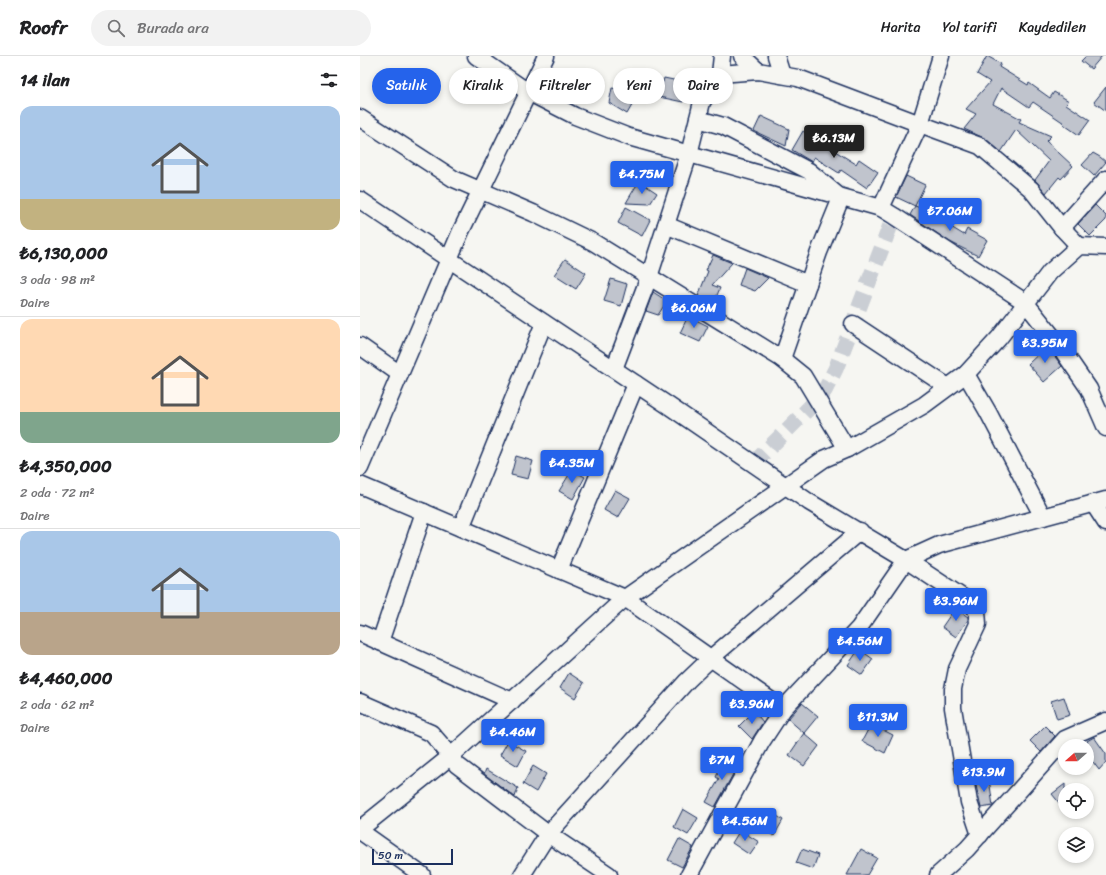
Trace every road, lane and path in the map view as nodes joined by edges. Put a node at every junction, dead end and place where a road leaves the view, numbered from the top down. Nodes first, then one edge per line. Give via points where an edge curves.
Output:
1 (476, 56) edge
2 (546, 56) edge
3 (722, 56) edge
4 (742, 56) edge
5 (776, 56) edge
6 (941, 56) edge
7 (540, 68) edge
8 (721, 68) edge
9 (758, 71) junction
10 (733, 73) edge
11 (782, 75) junction
12 (526, 91) edge
13 (526, 96) edge
14 (552, 104) edge
15 (702, 104) edge
16 (360, 118) edge
17 (698, 119) junction
18 (920, 124) junction
19 (689, 154) junction
20 (1106, 179) edge
21 (480, 190) junction
22 (841, 198) junction
23 (360, 200) edge
24 (881, 208) junction
25 (666, 225) junction
26 (1062, 228) junction
27 (1079, 246) junction
28 (1106, 246) edge
29 (449, 259) junction
30 (649, 277) junction
31 (808, 284) junction
32 (1025, 302) junction
33 (544, 323) junction
34 (853, 324) dead end
35 (360, 346) edge
36 (782, 359) junction
37 (614, 369) junction
38 (400, 374) junction
39 (966, 374) junction
40 (636, 384) junction
41 (948, 387) junction
42 (1106, 428) edge
43 (847, 449) junction
44 (360, 468) edge
45 (360, 485) edge
46 (786, 486) junction
47 (1100, 502) edge
48 (424, 512) junction
49 (1042, 517) junction
50 (1106, 523) edge
51 (461, 528) junction
52 (860, 531) junction
53 (906, 560) junction
54 (559, 570) junction
55 (625, 598) junction
56 (360, 633) edge
57 (380, 642) junction
58 (711, 658) junction
59 (512, 700) junction
60 (360, 702) edge
61 (783, 709) junction
62 (1106, 721) edge
63 (451, 756) junction
64 (360, 830) edge
65 (548, 834) junction
66 (980, 835) junction
67 (422, 875) edge
68 (522, 875) edge
69 (609, 875) edge
70 (689, 875) edge
71 (938, 875) edge

1 - 12 street
2 - 7 street
3 - 8 street
4 - 9 street
5 - 11 street
6 - 18 street
9 - 10 street
9 - 11 street
11 - 18 street via 798,78
13 - 21 street
14 - 19 street via 629,137
15 - 17 street
16 - 21 street via 454,179
17 - 19 street
17 - 22 street via 723,126 809,171
18 - 24 street
18 - 26 street via 980,146 1031,189
19 - 22 street
19 - 25 street
20 - 26 street
21 - 29 street
21 - 30 street via 593,242
22 - 24 street
22 - 31 street
23 - 29 street
24 - 32 street
25 - 30 street
25 - 31 street
26 - 27 street
27 - 28 street
27 - 32 street via 1050,272
29 - 33 street
29 - 38 street
30 - 36 street
30 - 37 street
31 - 36 street
32 - 39 street via 999,338
32 - 42 street via 1089,389
33 - 37 street
33 - 51 street
34 - 41 street
35 - 38 street
36 - 43 street via 803,376
37 - 40 street
38 - 44 street
39 - 41 street
39 - 49 street
40 - 46 street
40 - 54 street
41 - 43 street via 924,405
43 - 46 street via 824,459
45 - 48 street
46 - 52 street
46 - 55 street
47 - 49 street
47 - 50 street
48 - 51 street
48 - 57 street
49 - 53 street via 939,545
51 - 54 street
52 - 53 street
52 - 58 street
53 - 61 street via 859,628
53 - 66 street via 971,603 978,615 976,628 957,669 952,698 966,788
54 - 55 street
55 - 58 street
55 - 59 street
56 - 57 street
57 - 59 street
58 - 61 street
58 - 65 street
59 - 63 street
60 - 63 street via 431,733
61 - 70 street via 762,741
62 - 66 street via 1065,739
63 - 64 street
63 - 65 street via 457,765
64 - 67 street
65 - 68 street
65 - 69 street
66 - 71 street

